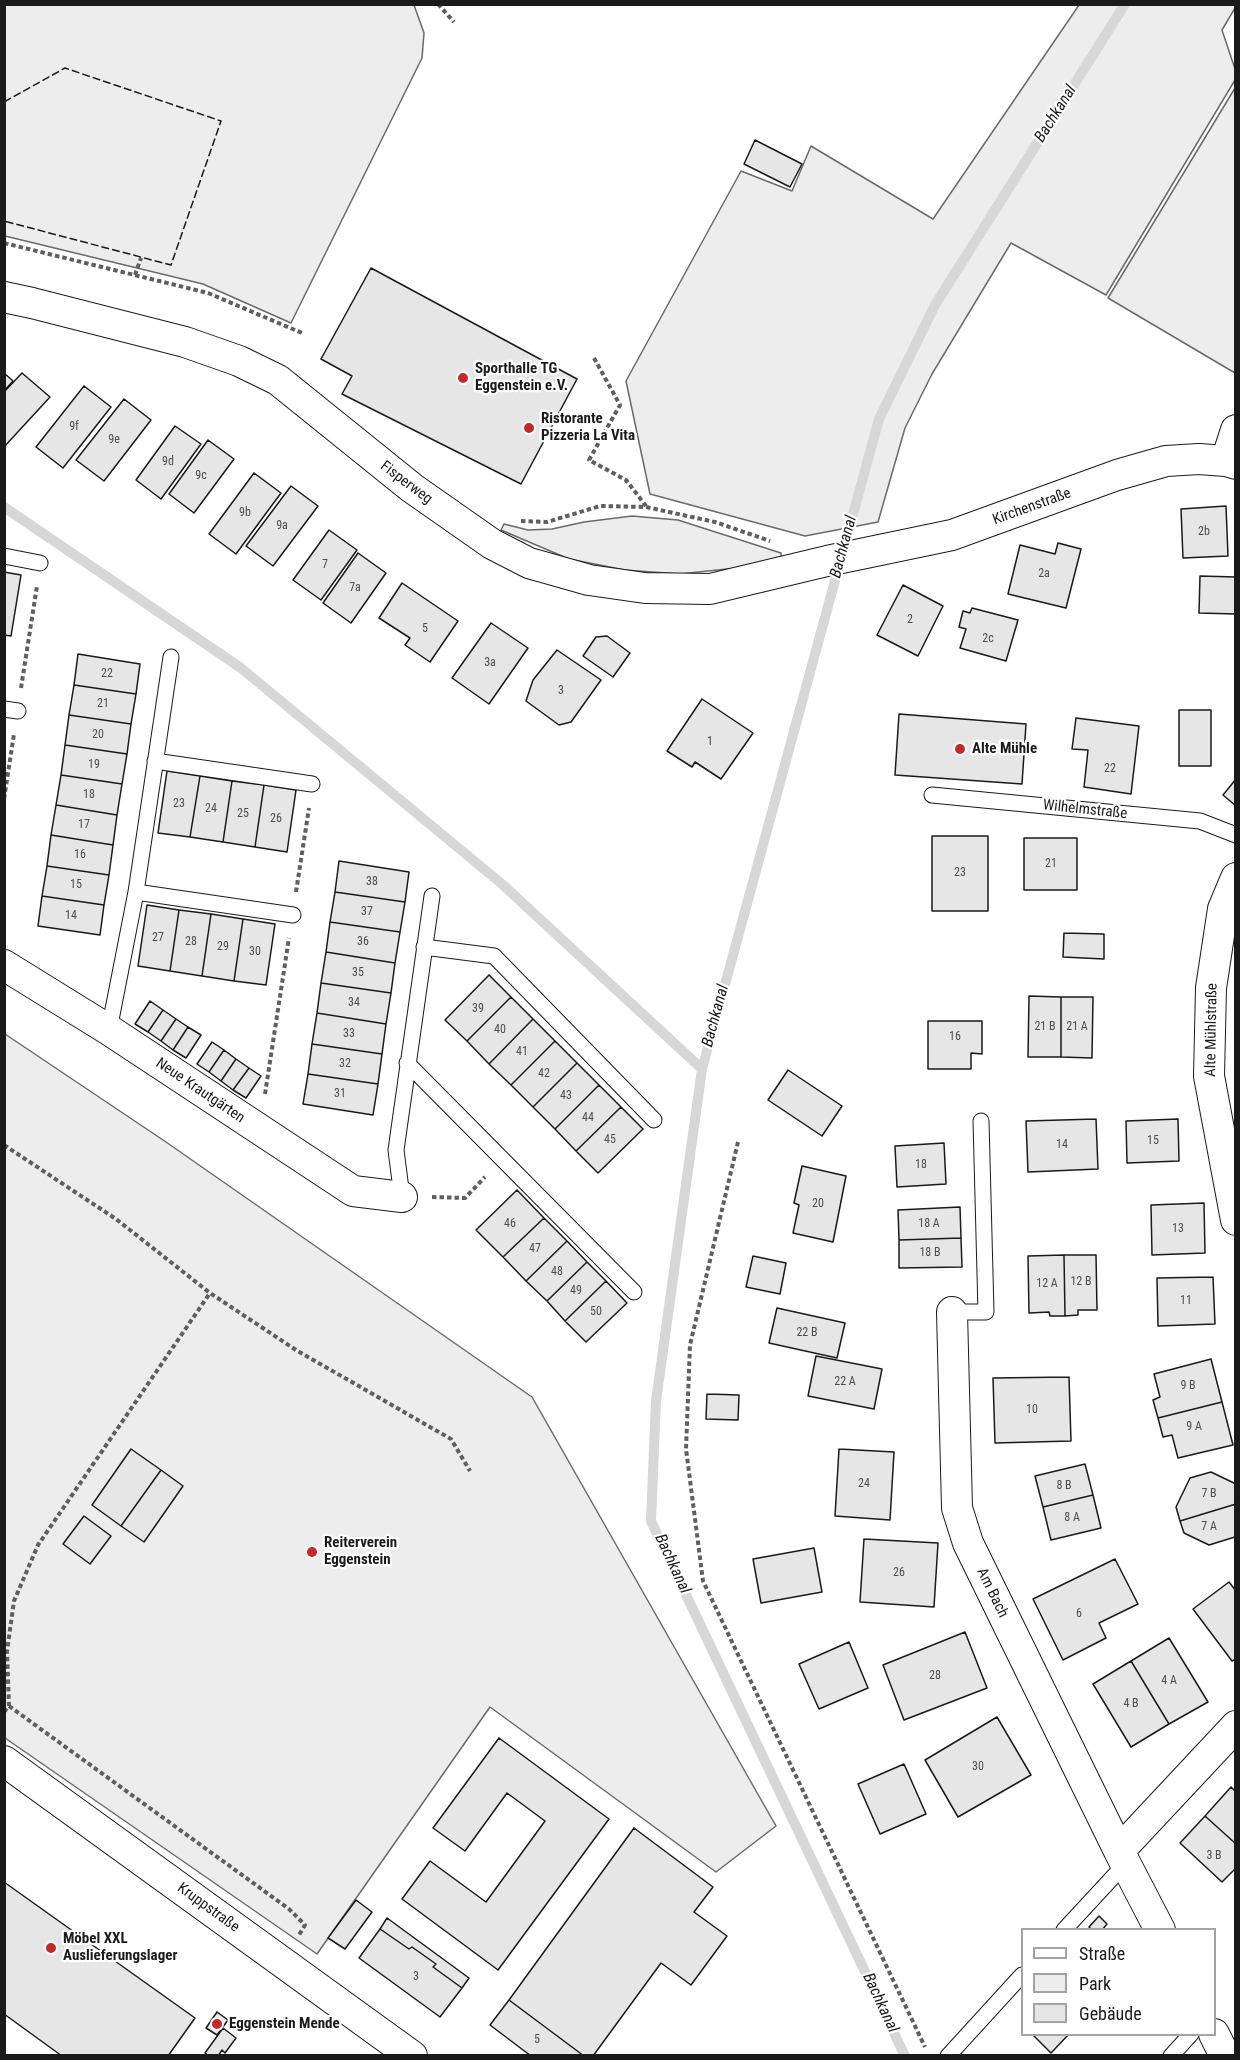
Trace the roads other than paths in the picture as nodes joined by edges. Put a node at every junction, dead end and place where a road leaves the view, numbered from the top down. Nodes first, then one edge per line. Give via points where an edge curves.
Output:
1 (4, 297) edge
2 (1236, 430) edge
3 (1231, 463) edge
4 (4, 556) edge
5 (40, 562) road end
6 (819, 563) joint
7 (171, 657) dead end
8 (155, 761) junction
9 (312, 784) road end
10 (932, 795) dead end
11 (1236, 835) edge
12 (1236, 878) edge
13 (136, 892) junction
14 (432, 896) dead end
15 (293, 915) road end
16 (424, 947) junction
17 (4, 965) edge
18 (109, 1030) junction
19 (407, 1063) junction
20 (654, 1120) dead end
21 (981, 1121) dead end
22 (402, 1197) joint
23 (1236, 1220) edge
24 (634, 1292) dead end
25 (951, 1312) joint
26 (1236, 1726) edge
27 (4, 1761) edge
28 (1122, 1857) junction
29 (1065, 1928) edge
30 (1159, 1928) edge
31 (1021, 1977) edge
32 (1189, 2036) edge
33 (1215, 2036) edge
34 (412, 2055) edge
35 (948, 2055) edge
36 (1171, 2055) edge
37 (1225, 2055) edge

1 - 6 street, Fisperweg via 185,342 278,380 412,488 492,544 529,562 589,580 645,588 710,589
2 - 3 street
3 - 6 street, Kirchenstraße via 1166,461 952,535
4 - 5 lane
7 - 8 lane
8 - 9 lane
8 - 13 lane
10 - 11 lane, Wilhelmstraße via 1200,821
12 - 23 street, Alte Mühlstraße via 1223,909 1211,988 1209,1076
13 - 15 lane
13 - 18 lane
14 - 16 lane
16 - 19 lane
16 - 20 lane via 494,956
17 - 18 street, Neue Krautgärten
18 - 22 street, Neue Krautgärten via 353,1191
19 - 22 lane via 396,1150
19 - 24 lane
21 - 25 lane via 986,1312
25 - 28 street, Am Bach via 957,1508 968,1543
26 - 28 street
27 - 34 street, Kruppstraße
28 - 29 lane
28 - 30 street, Am Bach
31 - 35 lane
32 - 36 lane
33 - 37 street

